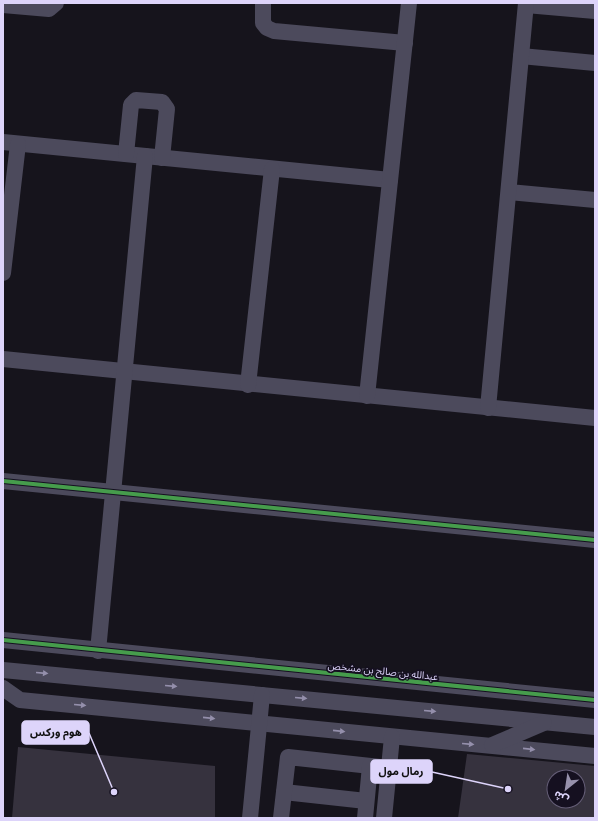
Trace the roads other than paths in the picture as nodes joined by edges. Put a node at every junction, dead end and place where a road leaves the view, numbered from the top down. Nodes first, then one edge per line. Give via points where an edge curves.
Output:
1 (56, 3) edge
2 (263, 3) edge
3 (409, 3) edge
4 (526, 4) edge
5 (3, 5) edge
6 (595, 11) edge
7 (405, 43) junction
8 (521, 56) junction
9 (595, 63) edge
10 (11, 143) edge
11 (126, 154) junction
12 (145, 156) junction
13 (162, 158) junction
14 (272, 169) junction
15 (390, 180) junction
16 (509, 192) junction
17 (595, 200) edge
18 (3, 273) edge
19 (3, 359) edge
20 (124, 373) junction
21 (248, 384) junction
22 (368, 396) junction
23 (488, 408) junction
24 (595, 418) edge
25 (3, 481) edge
26 (113, 492) junction
27 (595, 540) edge
28 (3, 640) edge
29 (98, 651) junction
30 (3, 670) edge
31 (3, 688) edge
32 (262, 694) junction
33 (595, 700) edge
34 (546, 722) junction
35 (259, 723) junction
36 (595, 727) edge
37 (392, 737) junction
38 (490, 746) junction
39 (595, 756) edge
40 (370, 766) junction
41 (389, 768) junction
42 (284, 792) junction
43 (366, 801) junction
44 (250, 818) edge
45 (282, 818) edge
46 (365, 818) edge
47 (384, 818) edge

1 - 5 street via 49,9
2 - 7 street via 262,23 274,31
3 - 7 street
4 - 6 street
4 - 8 street
7 - 15 street
8 - 9 street
8 - 16 street
10 - 11 street
10 - 18 street
11 - 12 street
11 - 13 street via 133,101 162,102 167,109
12 - 13 street
12 - 20 street
13 - 14 street
14 - 15 street
14 - 21 street
15 - 22 street
16 - 17 street
16 - 23 street
19 - 20 street
20 - 21 street
20 - 26 street
21 - 22 street
22 - 23 street
23 - 24 street
25 - 26 street
26 - 27 street
26 - 29 street
28 - 29 street, عبدالله بن صالح بن مشخص
29 - 33 street, عبدالله بن صالح بن مشخص
30 -> 32 street
31 -> 35 street via 20,700
32 -> 34 street
32 - 35 street
34 - 36 street
34 - 38 street
35 -> 37 street
35 - 44 street
37 -> 38 street
37 - 41 street
38 -> 39 street
40 - 41 street
40 - 42 street via 288,757
40 - 43 street
41 - 47 street
42 - 43 street
42 - 45 street
43 - 46 street

